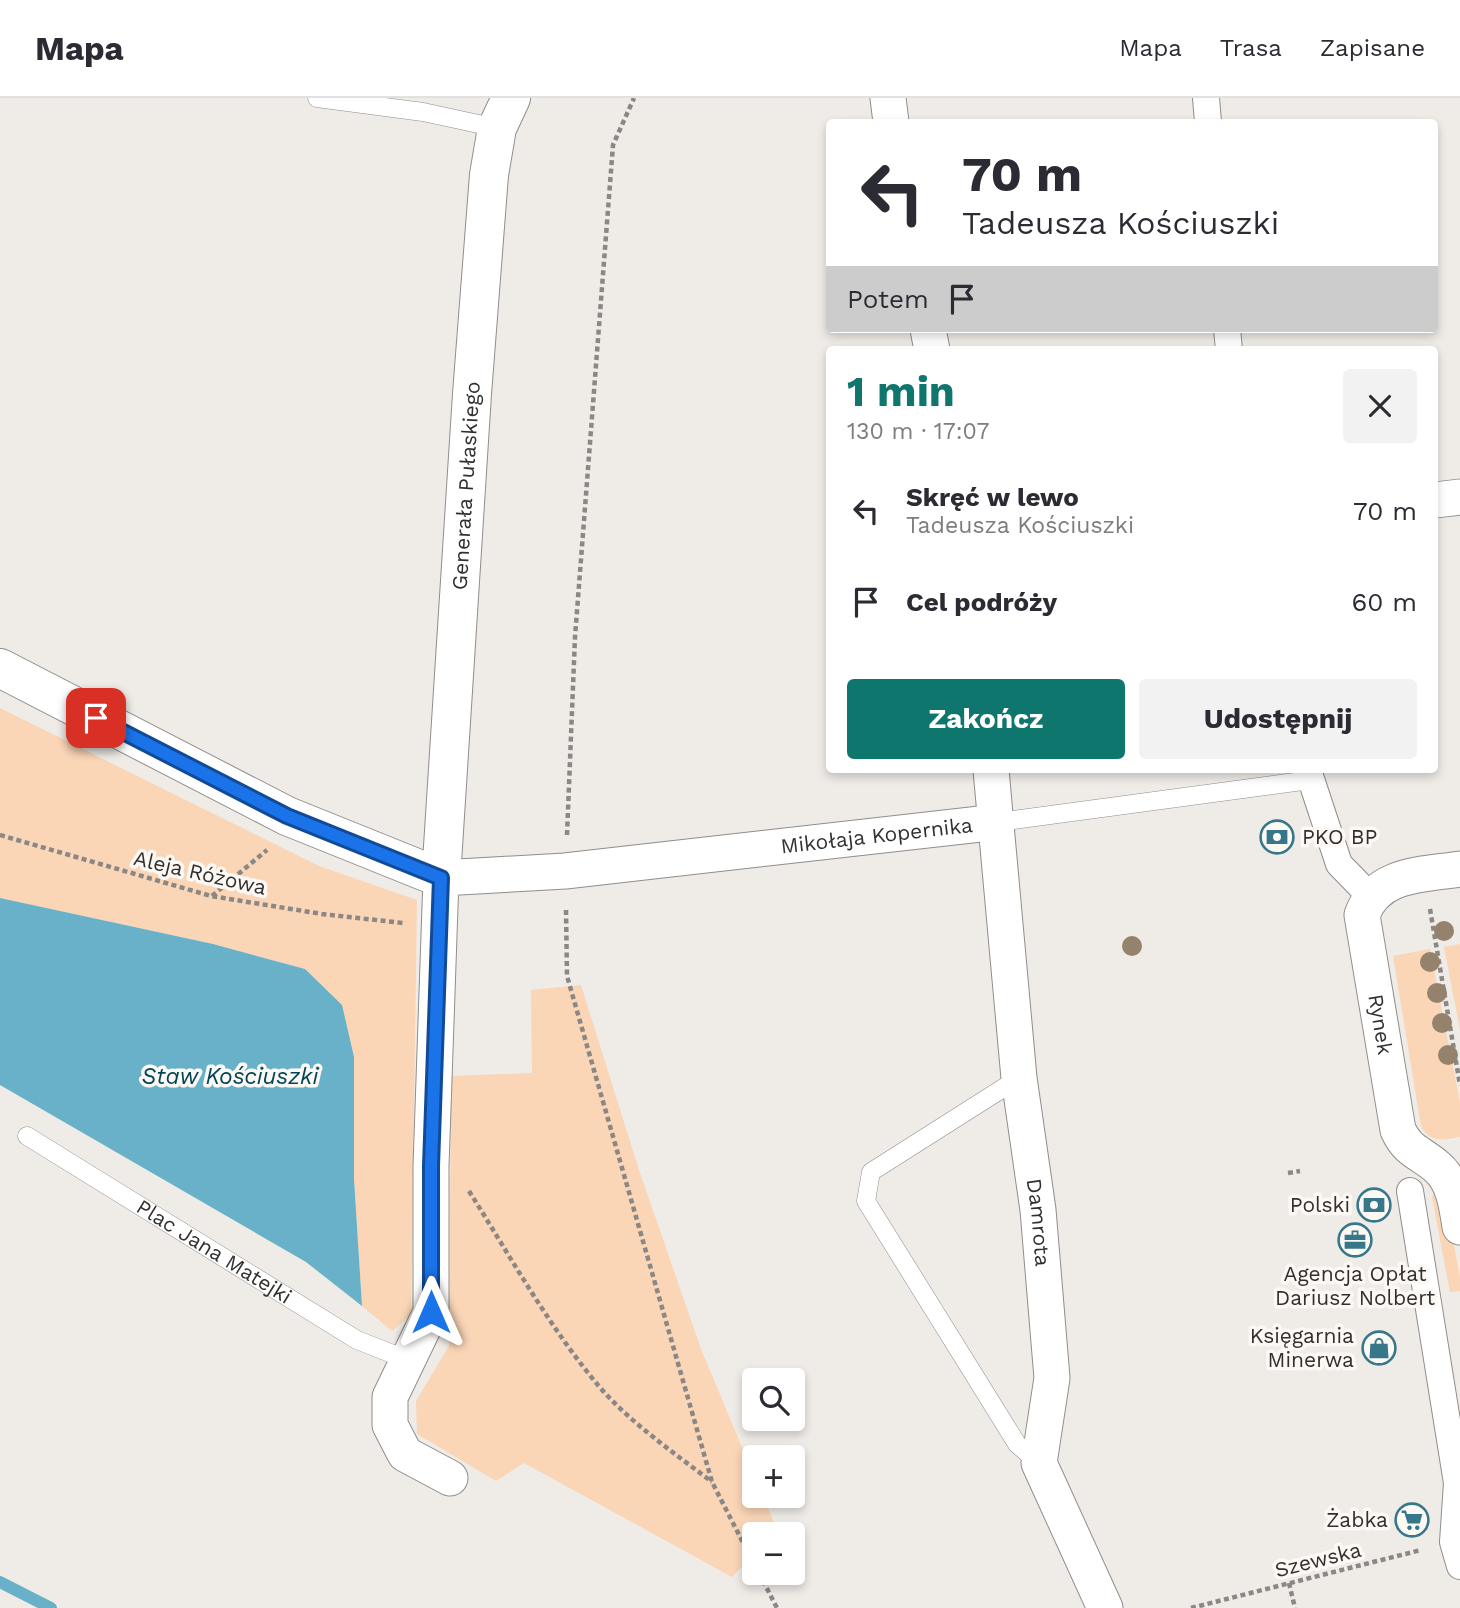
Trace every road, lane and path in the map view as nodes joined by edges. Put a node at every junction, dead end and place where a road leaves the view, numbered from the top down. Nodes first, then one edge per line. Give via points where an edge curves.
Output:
1 (317, 98) edge
2 (634, 98) edge
3 (888, 98) edge
4 (1206, 98) edge
5 (504, 113) edge
6 (891, 119) edge
7 (1208, 119) edge
8 (1460, 497) edge
9 (1438, 500) edge
10 (0, 668) edge
11 (991, 773) edge
12 (1306, 780) edge
13 (998, 822) junction
14 (0, 835) edge
15 (270, 847) dead end
16 (1460, 869) edge
17 (565, 871) junction
18 (441, 878) junction
19 (211, 896) junction
20 (1371, 897) junction
21 (1440, 906) dead end
22 (439, 928) junction
23 (1019, 1077) junction
24 (1460, 1079) edge
25 (1460, 1084) edge
26 (27, 1136) dead end
27 (431, 1166) junction
28 (1300, 1171) dead end
29 (1288, 1173) dead end
30 (1410, 1191) dead end
31 (1460, 1227) edge
32 (408, 1360) junction
33 (1040, 1463) junction
34 (450, 1478) dead end
35 (712, 1482) junction
36 (742, 1541) edge
37 (1456, 1554) edge
38 (1289, 1583) junction
39 (765, 1585) edge
40 (777, 1608) edge
41 (1105, 1608) edge
42 (1191, 1608) edge
43 (1295, 1608) edge

1 - 5 lane via 423,112
2 - 17 path via 613,145 575,637
3 - 6 street
4 - 7 street
5 - 18 street, Generała Pułaskiego via 489,175
8 - 9 street
10 - 18 street via 287,816
11 - 13 street, Damrota
12 - 13 lane, Mikołaja Kopernika
12 - 20 street via 1339,864
13 - 17 street, Mikołaja Kopernika
13 - 23 street, Damrota
14 - 19 path, Aleja Różowa
15 - 19 path
16 - 20 street via 1388,882
17 - 18 street, Mikołaja Kopernika
17 - 35 path via 567,976
18 - 22 street
19 - 22 path, Aleja Różowa
20 - 31 street, Rynek via 1362,915 1398,1130 1404,1144 1440,1169 1455,1197
21 - 24 path via 1430,908
22 - 27 street
23 - 33 street, Damrota via 1038,1210 1052,1378
23 - 33 lane via 871,1172 866,1201 1017,1444
24 - 25 path
26 - 32 lane, Plac Jana Matejki via 357,1340
27 - 32 street via 431,1312
27 - 35 path via 457,1170 545,1311 599,1386
28 - 29 path
30 - 37 street via 1457,1483
32 - 34 street via 390,1397 390,1425 405,1454
33 - 41 street
35 - 36 path
37 - 38 path, Szewska
38 - 42 path, Szewska
38 - 43 path
39 - 40 path

